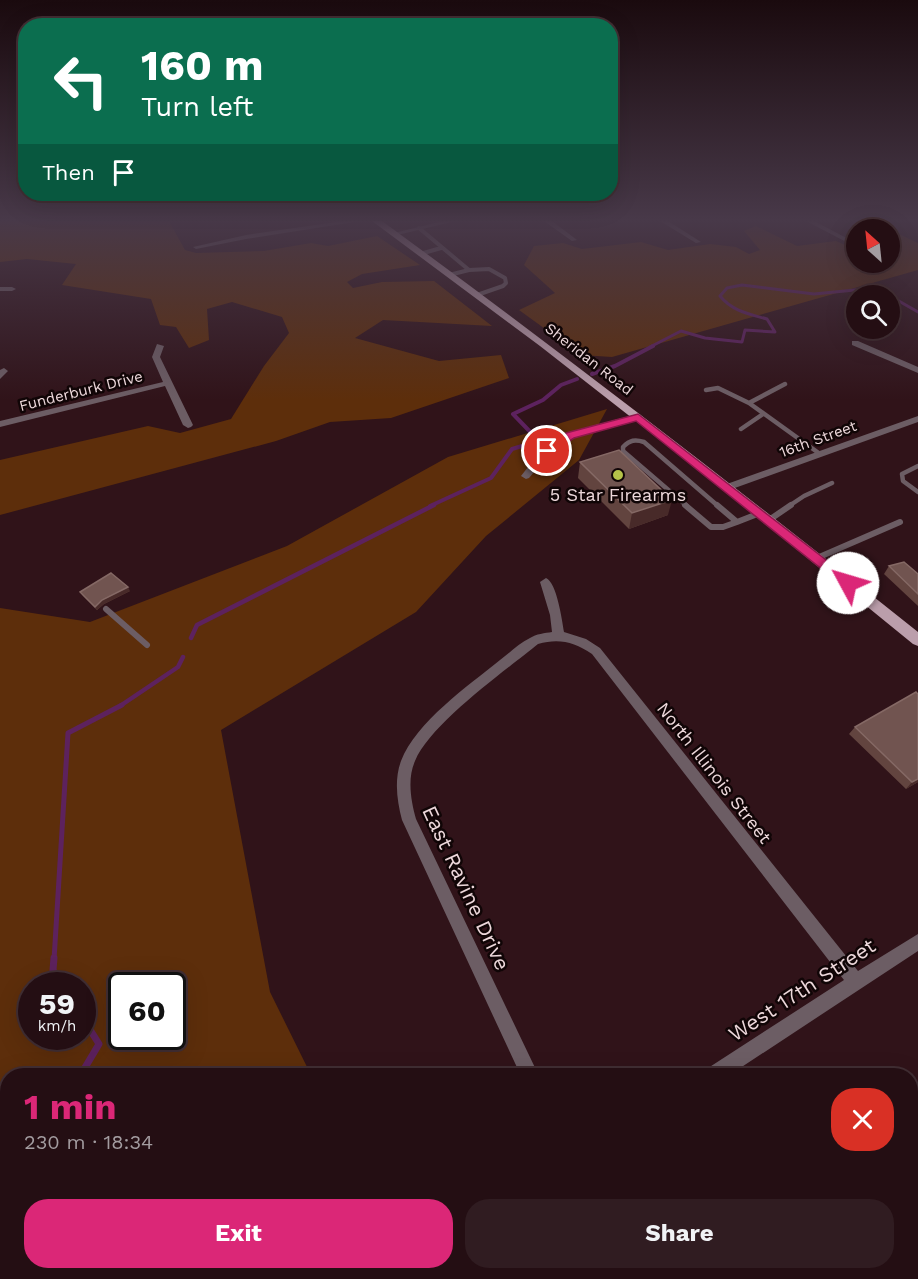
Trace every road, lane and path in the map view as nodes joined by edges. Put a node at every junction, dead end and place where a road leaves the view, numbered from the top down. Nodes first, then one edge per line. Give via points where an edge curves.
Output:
1 (457, 281) edge
2 (506, 281) edge
3 (0, 289) edge
4 (12, 289) dead end
5 (477, 295) junction
6 (855, 344) dead end
7 (160, 346) dead end
8 (918, 370) edge
9 (168, 383) junction
10 (785, 384) dead end
11 (706, 390) dead end
12 (749, 403) junction
13 (763, 414) junction
14 (638, 417) junction
15 (918, 419) edge
16 (0, 424) edge
17 (188, 425) dead end
18 (741, 429) dead end
19 (820, 454) junction
20 (918, 466) edge
21 (526, 476) dead end
22 (832, 483) dead end
23 (728, 487) junction
24 (918, 492) edge
25 (764, 516) junction
26 (737, 522) junction
27 (900, 522) dead end
28 (817, 558) junction
29 (546, 582) dead end
30 (106, 609) dead end
31 (915, 634) edge
32 (558, 635) junction
33 (147, 645) dead end
34 (918, 942) edge
35 (856, 982) junction
36 (526, 1068) edge
37 (723, 1068) edge

1 - 5 main road, Sheridan Road
2 - 5 lane via 503,286
3 - 4 street
5 - 14 main road, Sheridan Road
6 - 8 street
7 - 9 street via 156,357
9 - 16 street, Funderburk Drive
9 - 17 street
10 - 12 lane
11 - 12 lane via 718,388
12 - 13 lane
13 - 18 lane
13 - 19 lane
14 - 21 street via 570,436 547,451
14 - 23 main road, Sheridan Road
15 - 19 street, 16th Street
19 - 23 street, 16th Street
20 - 24 lane via 902,474 903,481
22 - 25 lane
23 - 25 main road, Sheridan Road
25 - 26 lane
25 - 28 main road, Sheridan Road
26 - 26 lane via 711,527 622,447 628,442 644,442
27 - 28 lane
28 - 31 main road, Sheridan Road
29 - 32 street
30 - 33 lane
32 - 35 street, North Illinois Street via 583,641 596,651
32 - 36 street, East Ravine Drive via 534,640 428,729 408,759 404,778 409,820
34 - 35 street, West 17th Street
35 - 37 street, West 17th Street

